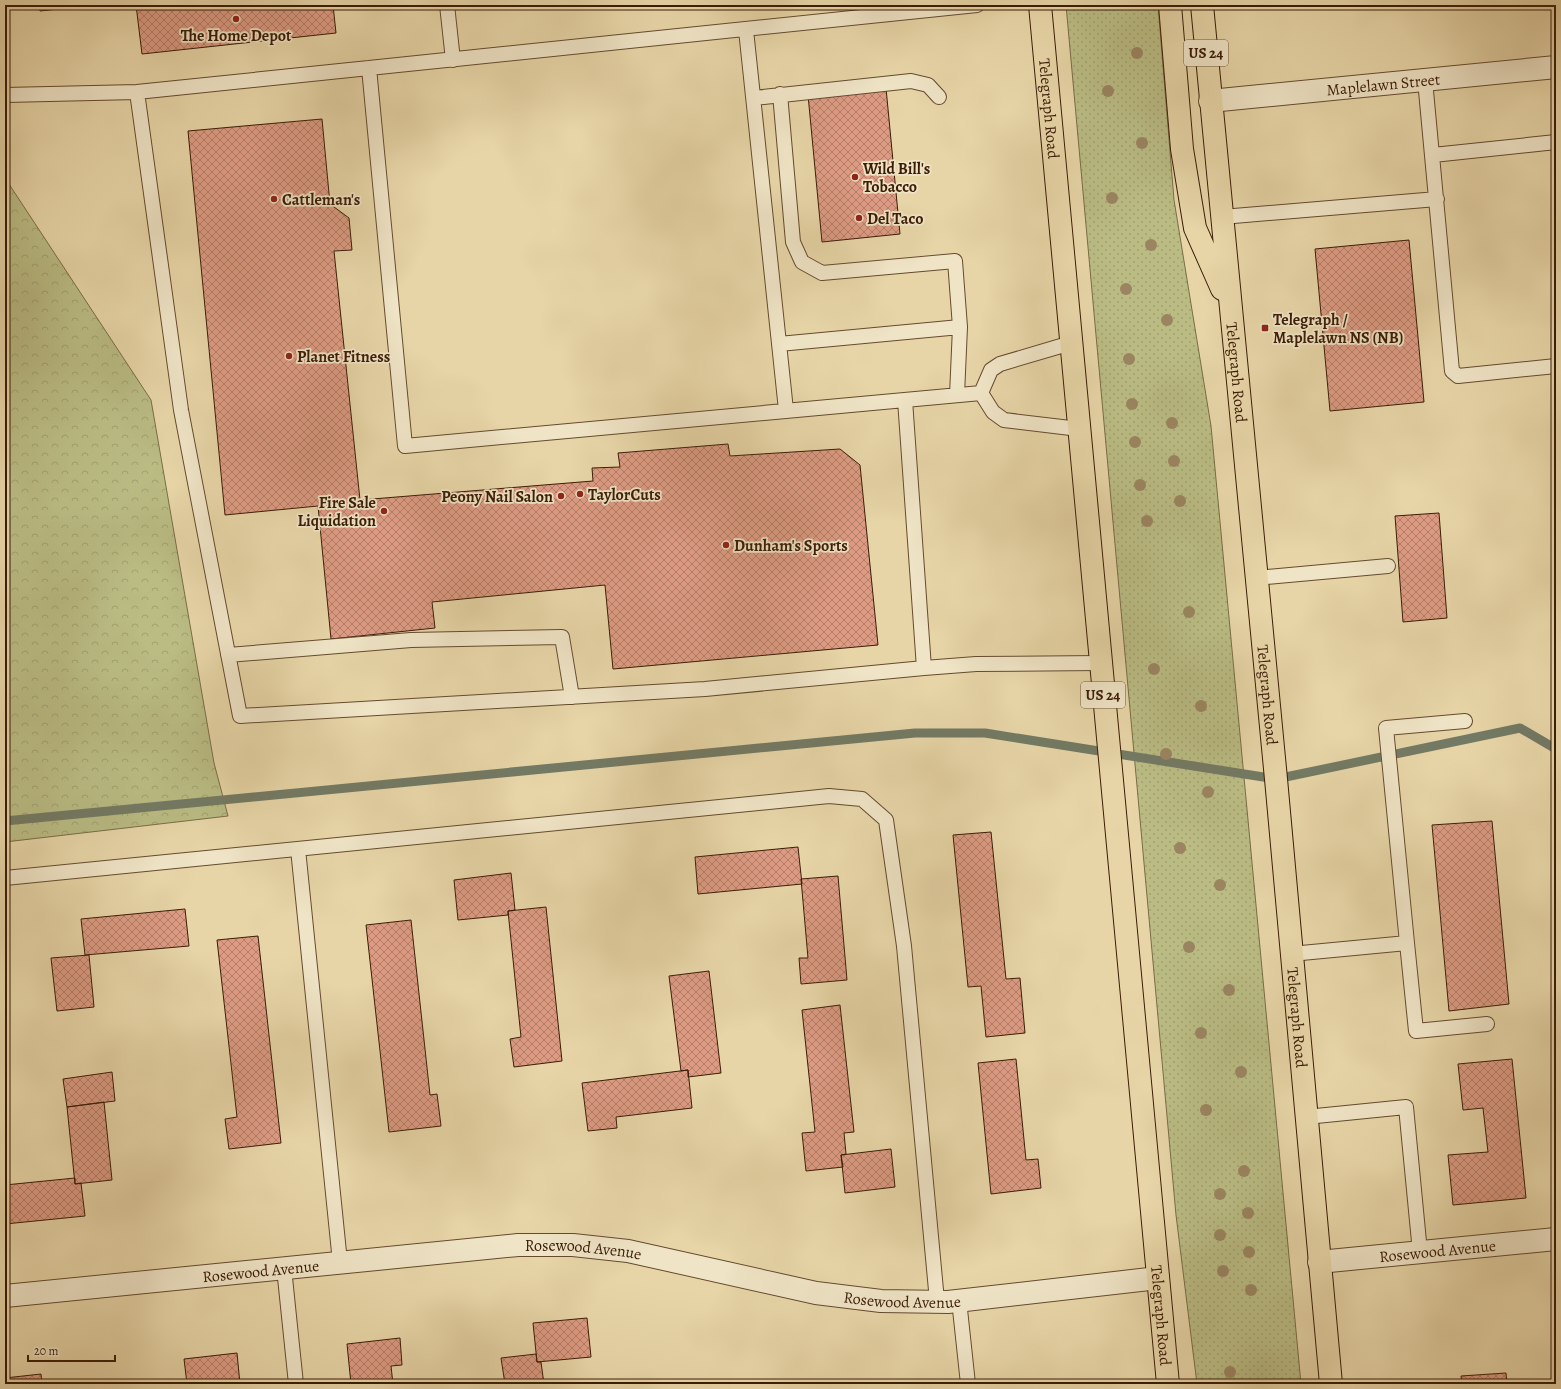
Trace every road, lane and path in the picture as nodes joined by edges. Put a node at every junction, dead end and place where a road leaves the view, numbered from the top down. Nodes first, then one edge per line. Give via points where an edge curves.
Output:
1 (447, 5) edge
2 (977, 5) edge
3 (1040, 5) edge
4 (1170, 5) edge
5 (1202, 5) edge
6 (918, 8) edge
7 (746, 30) junction
8 (452, 60) junction
9 (1556, 67) edge
10 (369, 68) junction
11 (1425, 80) junction
12 (137, 92) junction
13 (780, 94) junction
14 (5, 95) edge
15 (939, 97) dead end
16 (754, 98) junction
17 (1210, 101) junction
18 (1556, 142) edge
19 (1433, 155) junction
20 (1437, 199) junction
21 (1222, 216) junction
22 (1230, 306) junction
23 (960, 327) junction
24 (1071, 343) junction
25 (779, 344) junction
26 (1556, 366) edge
27 (981, 393) junction
28 (958, 395) junction
29 (905, 400) junction
30 (786, 410) junction
31 (1079, 429) junction
32 (1388, 566) dead end
33 (1256, 578) junction
34 (228, 655) junction
35 (1100, 663) junction
36 (924, 668) junction
37 (572, 697) junction
38 (1465, 721) dead end
39 (298, 849) junction
40 (5, 878) edge
41 (1407, 942) junction
42 (1292, 954) junction
43 (1487, 1024) dead end
44 (1306, 1117) junction
45 (1556, 1239) edge
46 (1420, 1252) junction
47 (340, 1262) junction
48 (1319, 1262) junction
49 (284, 1268) junction
50 (1158, 1278) junction
51 (5, 1296) edge
52 (959, 1300) junction
53 (937, 1302) junction
54 (296, 1384) edge
55 (968, 1384) edge
56 (1168, 1384) edge
57 (1331, 1384) edge

1 - 8 lane
2 - 6 lane
3 - 24 main road, Telegraph Road / US 24
4 - 22 main road via 1182,149 1195,228
5 - 17 main road, Telegraph Road / US 24
6 - 7 lane
7 - 8 lane
7 - 16 lane
8 - 10 lane
9 - 11 street, Maplelawn Street
10 - 12 lane
10 - 30 lane via 405,446
11 - 17 street, Maplelawn Street
11 - 19 lane
12 - 14 lane
12 - 34 lane via 181,410
13 - 15 lane via 911,81 928,85
13 - 16 lane
13 - 23 lane via 793,242 802,262 822,273 955,261
16 - 25 lane
17 - 21 main road, Telegraph Road / US 24
18 - 19 lane
19 - 20 lane
20 - 21 lane
20 - 26 lane via 1452,371 1458,376
21 - 22 main road, Telegraph Road / US 24
22 - 33 main road, Telegraph Road / US 24
23 - 25 lane
23 - 28 lane
24 - 27 lane via 1000,364 991,370
24 - 31 main road, Telegraph Road / US 24
25 - 30 lane
27 - 28 lane
27 - 31 lane via 993,412 1004,420
28 - 29 lane
29 - 30 lane
29 - 36 lane
31 - 35 main road, Telegraph Road / US 24
32 - 33 lane
33 - 42 main road, Telegraph Road / US 24
34 - 37 lane via 240,716
34 - 37 lane via 411,640 562,637
35 - 36 lane via 976,664
35 - 50 main road, Telegraph Road / US 24
36 - 37 lane via 705,689
38 - 41 lane via 1386,728
39 - 40 lane
39 - 47 lane
39 - 53 lane via 829,796 862,799 886,820 904,946
41 - 42 lane
41 - 43 lane via 1416,1031
42 - 44 main road, Telegraph Road / US 24
44 - 46 lane via 1406,1107
44 - 48 main road, Telegraph Road / US 24
45 - 46 street, Rosewood Avenue
46 - 48 street, Rosewood Avenue
47 - 49 street, Rosewood Avenue
47 - 53 street, Rosewood Avenue via 518,1244 573,1245 628,1251 816,1292 881,1301
48 - 57 main road, Telegraph Road / US 24
49 - 51 street, Rosewood Avenue
49 - 54 lane
50 - 52 street, Rosewood Avenue
50 - 56 main road, Telegraph Road / US 24
52 - 53 street, Rosewood Avenue
52 - 55 lane

